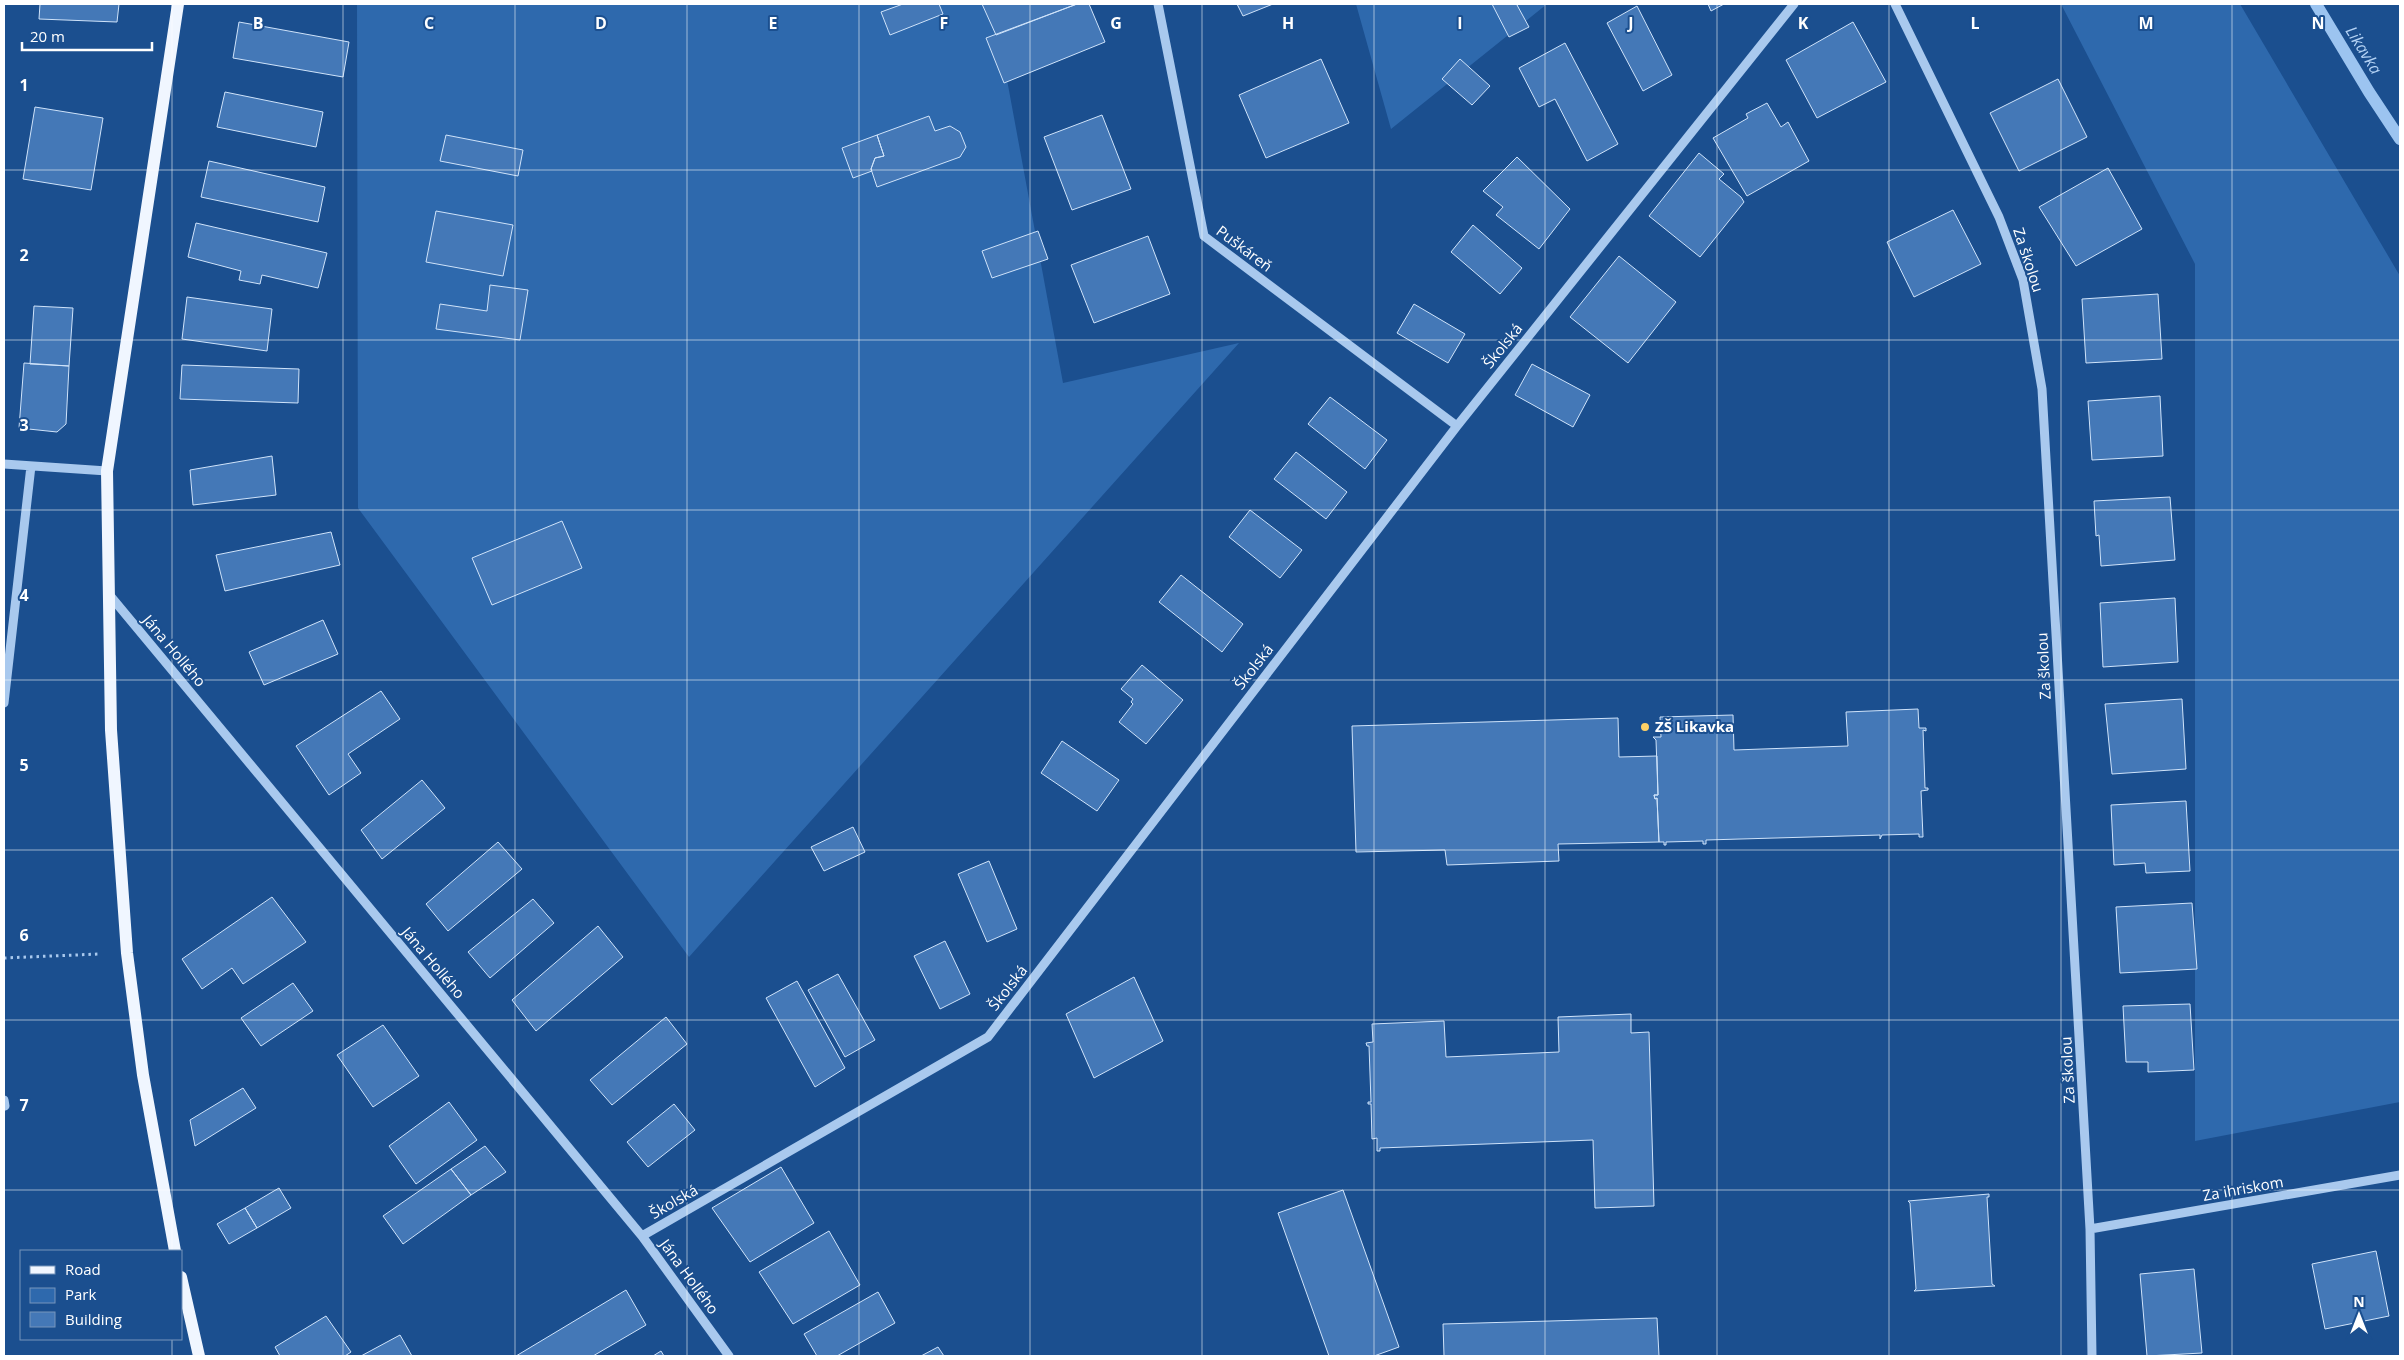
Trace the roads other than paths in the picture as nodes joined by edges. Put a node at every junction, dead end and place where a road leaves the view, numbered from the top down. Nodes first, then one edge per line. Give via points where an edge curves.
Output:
1 (178, 4) edge
2 (1158, 4) edge
3 (1794, 4) edge
4 (1895, 4) edge
5 (1457, 426) junction
6 (4, 464) edge
7 (31, 466) junction
8 (107, 471) junction
9 (108, 593) junction
10 (4, 703) edge
11 (2400, 1175) edge
12 (2090, 1230) junction
13 (642, 1236) junction
14 (176, 1250) edge
15 (182, 1281) edge
16 (199, 1356) edge
17 (729, 1356) edge
18 (2092, 1356) edge

1 - 8 main road
2 - 5 street, Puškáreň via 1204,236
3 - 5 street, Školská
4 - 12 street, Za školou via 2003,226 2023,280 2042,389
5 - 13 street, Školská via 988,1037
6 - 7 street
7 - 8 street
7 - 10 street
8 - 9 main road
9 - 13 street, Jána Hollého
9 - 14 main road via 111,730 127,953 145,1085
11 - 12 street, Za ihriskom
12 - 18 street, Za školou
13 - 17 street, Jána Hollého
15 - 16 main road

